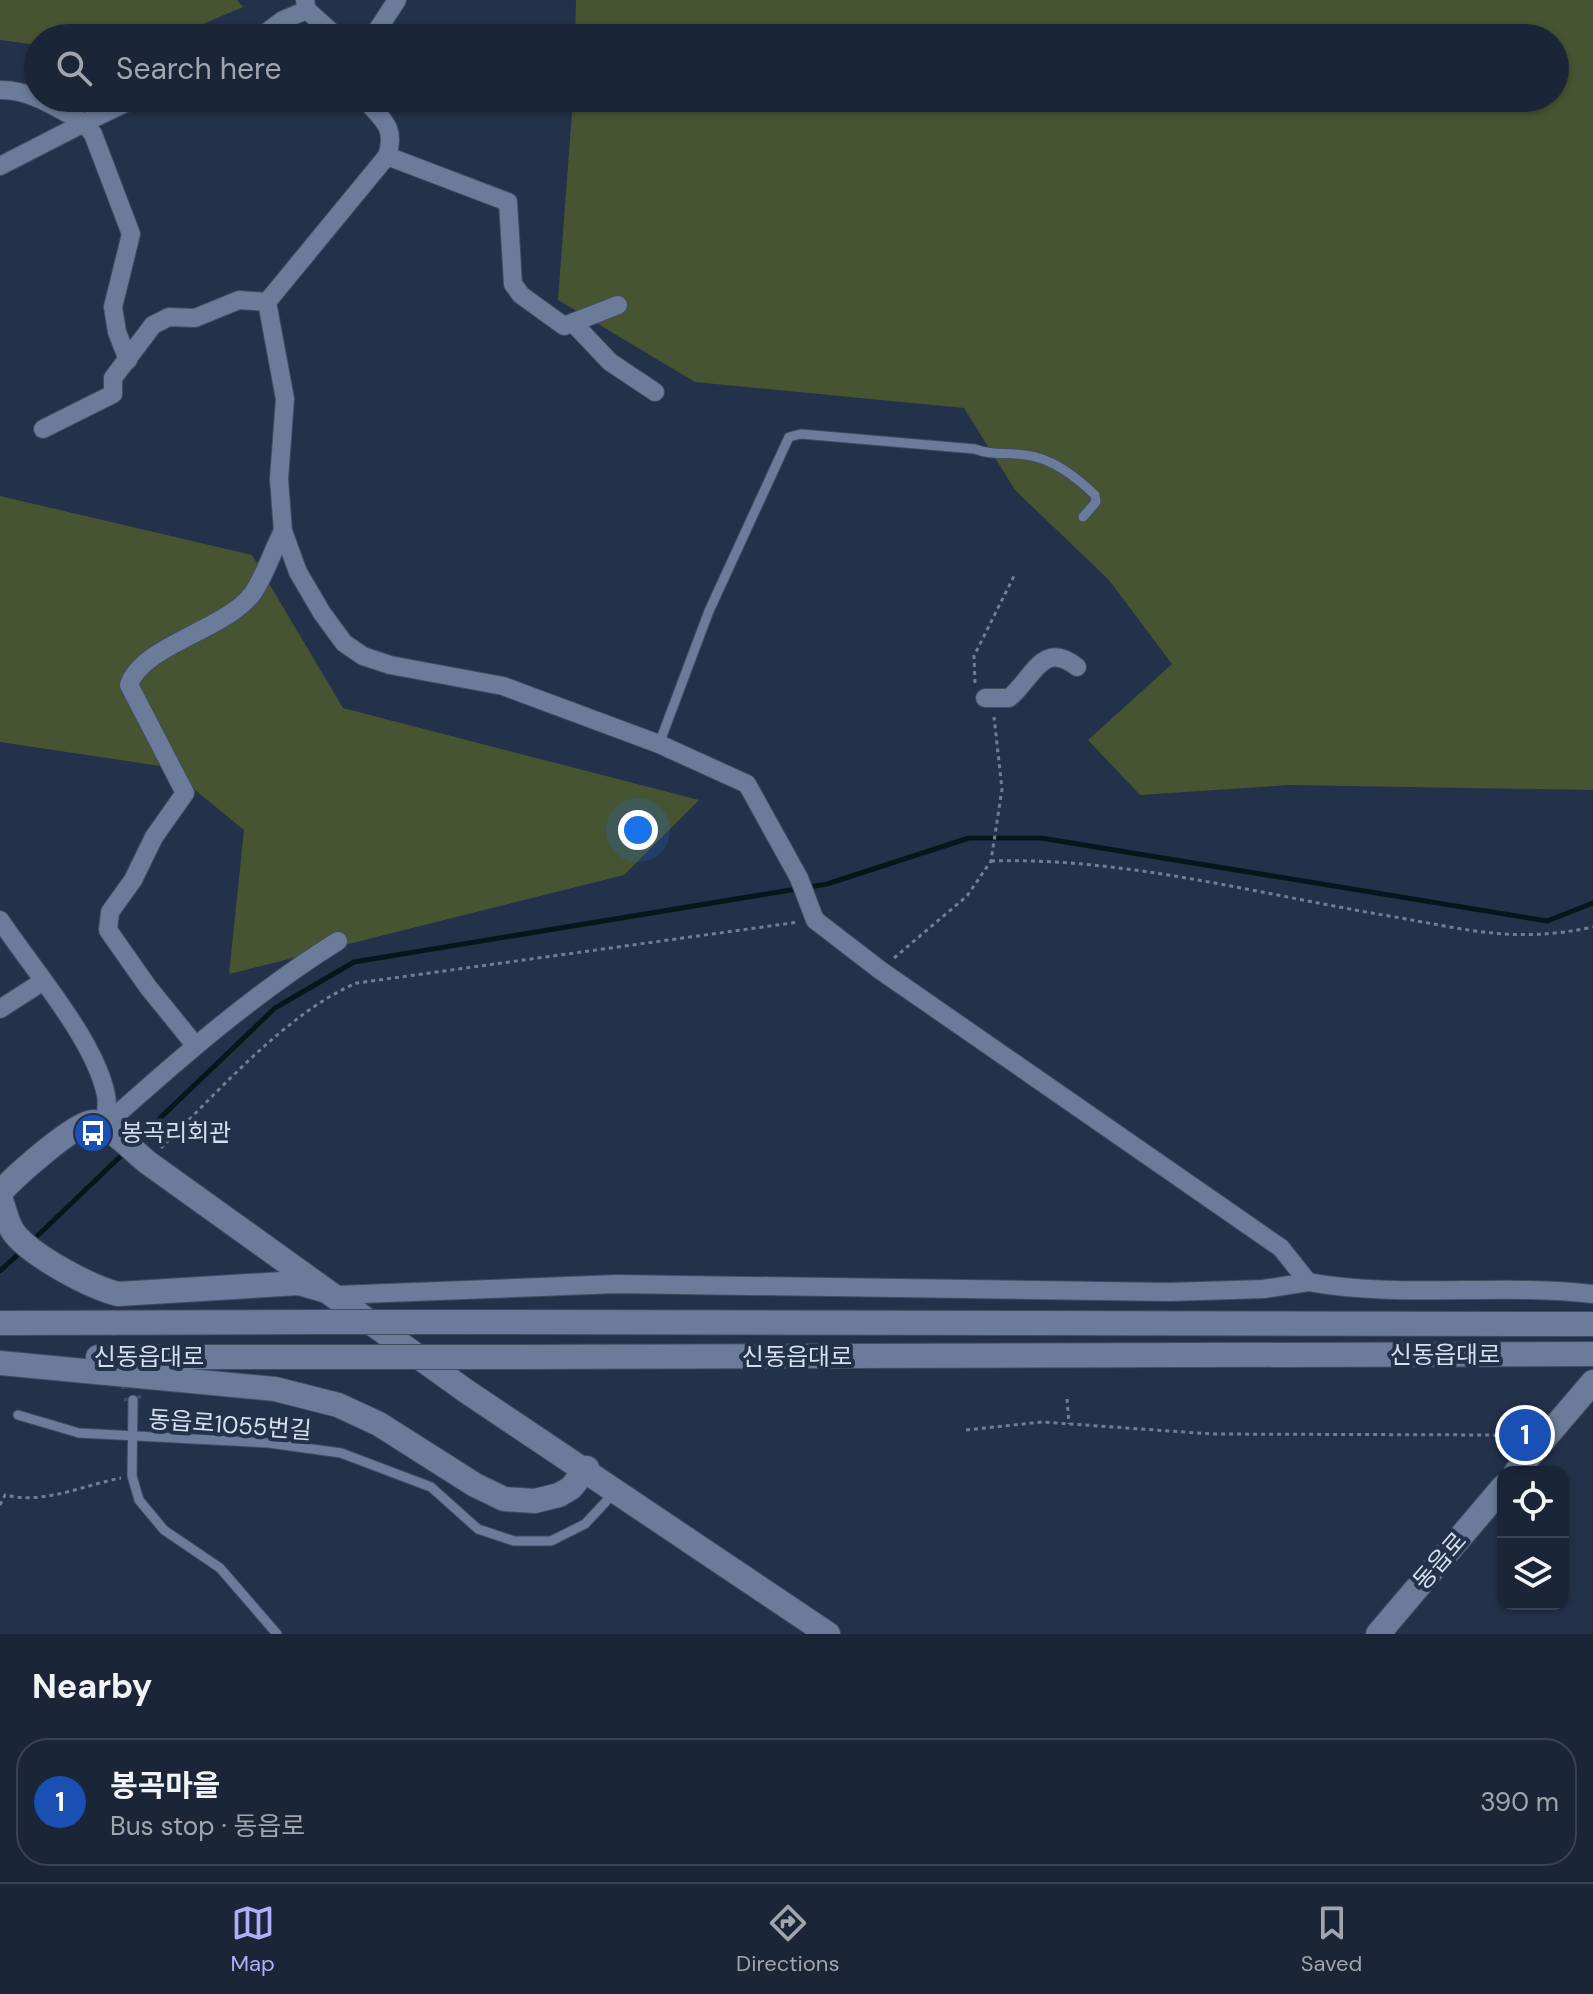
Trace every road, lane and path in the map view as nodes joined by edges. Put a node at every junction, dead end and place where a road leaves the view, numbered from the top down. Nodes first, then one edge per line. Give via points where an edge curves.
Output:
1 (397, 0) edge
2 (306, 5) edge
3 (278, 24) edge
4 (324, 24) edge
5 (381, 24) edge
6 (0, 90) edge
7 (24, 93) edge
8 (64, 112) edge
9 (107, 112) edge
10 (377, 112) edge
11 (84, 123) junction
12 (387, 156) junction
13 (0, 166) edge
14 (267, 302) junction
15 (618, 305) dead end
16 (575, 325) junction
17 (128, 360) junction
18 (655, 392) dead end
19 (43, 429) dead end
20 (1083, 517) dead end
21 (283, 531) junction
22 (1077, 667) dead end
23 (985, 698) dead end
24 (659, 744) junction
25 (996, 826) dead end
26 (991, 861) junction
27 (813, 915) junction
28 (0, 920) edge
29 (1593, 927) edge
30 (338, 941) dead end
31 (880, 970) junction
32 (42, 982) junction
33 (0, 1009) edge
34 (195, 1045) junction
35 (108, 1129) junction
36 (143, 1159) junction
37 (4, 1212) edge
38 (1308, 1282) junction
39 (1593, 1294) edge
40 (336, 1295) junction
41 (0, 1323) edge
42 (1593, 1324) edge
43 (1593, 1354) edge
44 (0, 1360) edge
45 (1593, 1382) edge
46 (1067, 1399) dead end
47 (133, 1400) tunnel mouth
48 (18, 1415) dead end
49 (1069, 1424) junction
50 (966, 1430) dead end
51 (1493, 1435) dead end
52 (133, 1438) junction
53 (1521, 1466) edge
54 (587, 1468) junction
55 (132, 1476) junction
56 (617, 1490) junction
57 (1497, 1494) edge
58 (0, 1505) edge
59 (277, 1634) edge
60 (828, 1634) edge
61 (1378, 1634) edge

1 - 5 street
2 - 3 street
2 - 4 street
6 - 7 street
8 - 11 street
9 - 11 street
10 - 12 street via 390,127
11 - 13 street
11 - 17 street via 131,234 113,307
12 - 14 street
12 - 16 street via 508,202 513,284 564,326
14 - 17 street via 239,300 195,318 169,317 153,325
14 - 21 street via 285,399 279,479
15 - 16 street
16 - 18 street via 610,362
17 - 19 street via 113,378 113,394
20 - 24 lane via 1096,502 1095,495 1060,466 1028,455 789,437 709,611
21 - 24 street via 298,572 322,613 344,643 363,656 503,686
21 - 34 street via 253,593 212,626 155,657 129,685 185,793 110,912 108,930
22 - 23 street via 1054,657 1039,665 1009,698
24 - 27 street via 747,784 799,878
25 - 26 path
26 - 29 path via 1040,861 1186,878 1474,933 1524,937
26 - 31 path via 967,896
27 - 31 street
27 - 36 path via 357,983 330,994 302,1015
28 - 32 street
30 - 34 street via 276,980
31 - 38 street via 1281,1248
32 - 33 street
32 - 35 street via 100,1075
34 - 35 street
35 - 36 main road
35 - 37 main road via 93,1122 45,1151
36 - 40 main road
37 - 40 main road via 46,1257 118,1305 299,1283
38 - 39 street via 1350,1290
38 - 40 street via 1169,1292 617,1284
40 - 54 main road via 466,1391
41 - 42 main road, 신동읍대로, bridge
43 - 44 main road, 신동읍대로, bridge
44 - 54 main road via 275,1389 338,1405 504,1499 535,1501 559,1495
45 - 53 main road
46 - 49 path
47 - 52 lane, 동읍로1055번길
48 - 52 lane, 동읍로1055번길 via 79,1433
49 - 50 path
49 - 51 path via 1212,1434
52 - 55 lane, 동읍로1055번길
52 - 56 lane, 동읍로1055번길 via 269,1443 341,1453 431,1487 478,1529 514,1541 551,1541 585,1524
54 - 56 main road
55 - 58 path via 45,1497 22,1500 5,1495
55 - 59 lane, 동읍로1055번길 via 139,1500 164,1530 220,1568
56 - 60 main road
57 - 61 main road, 동읍로

